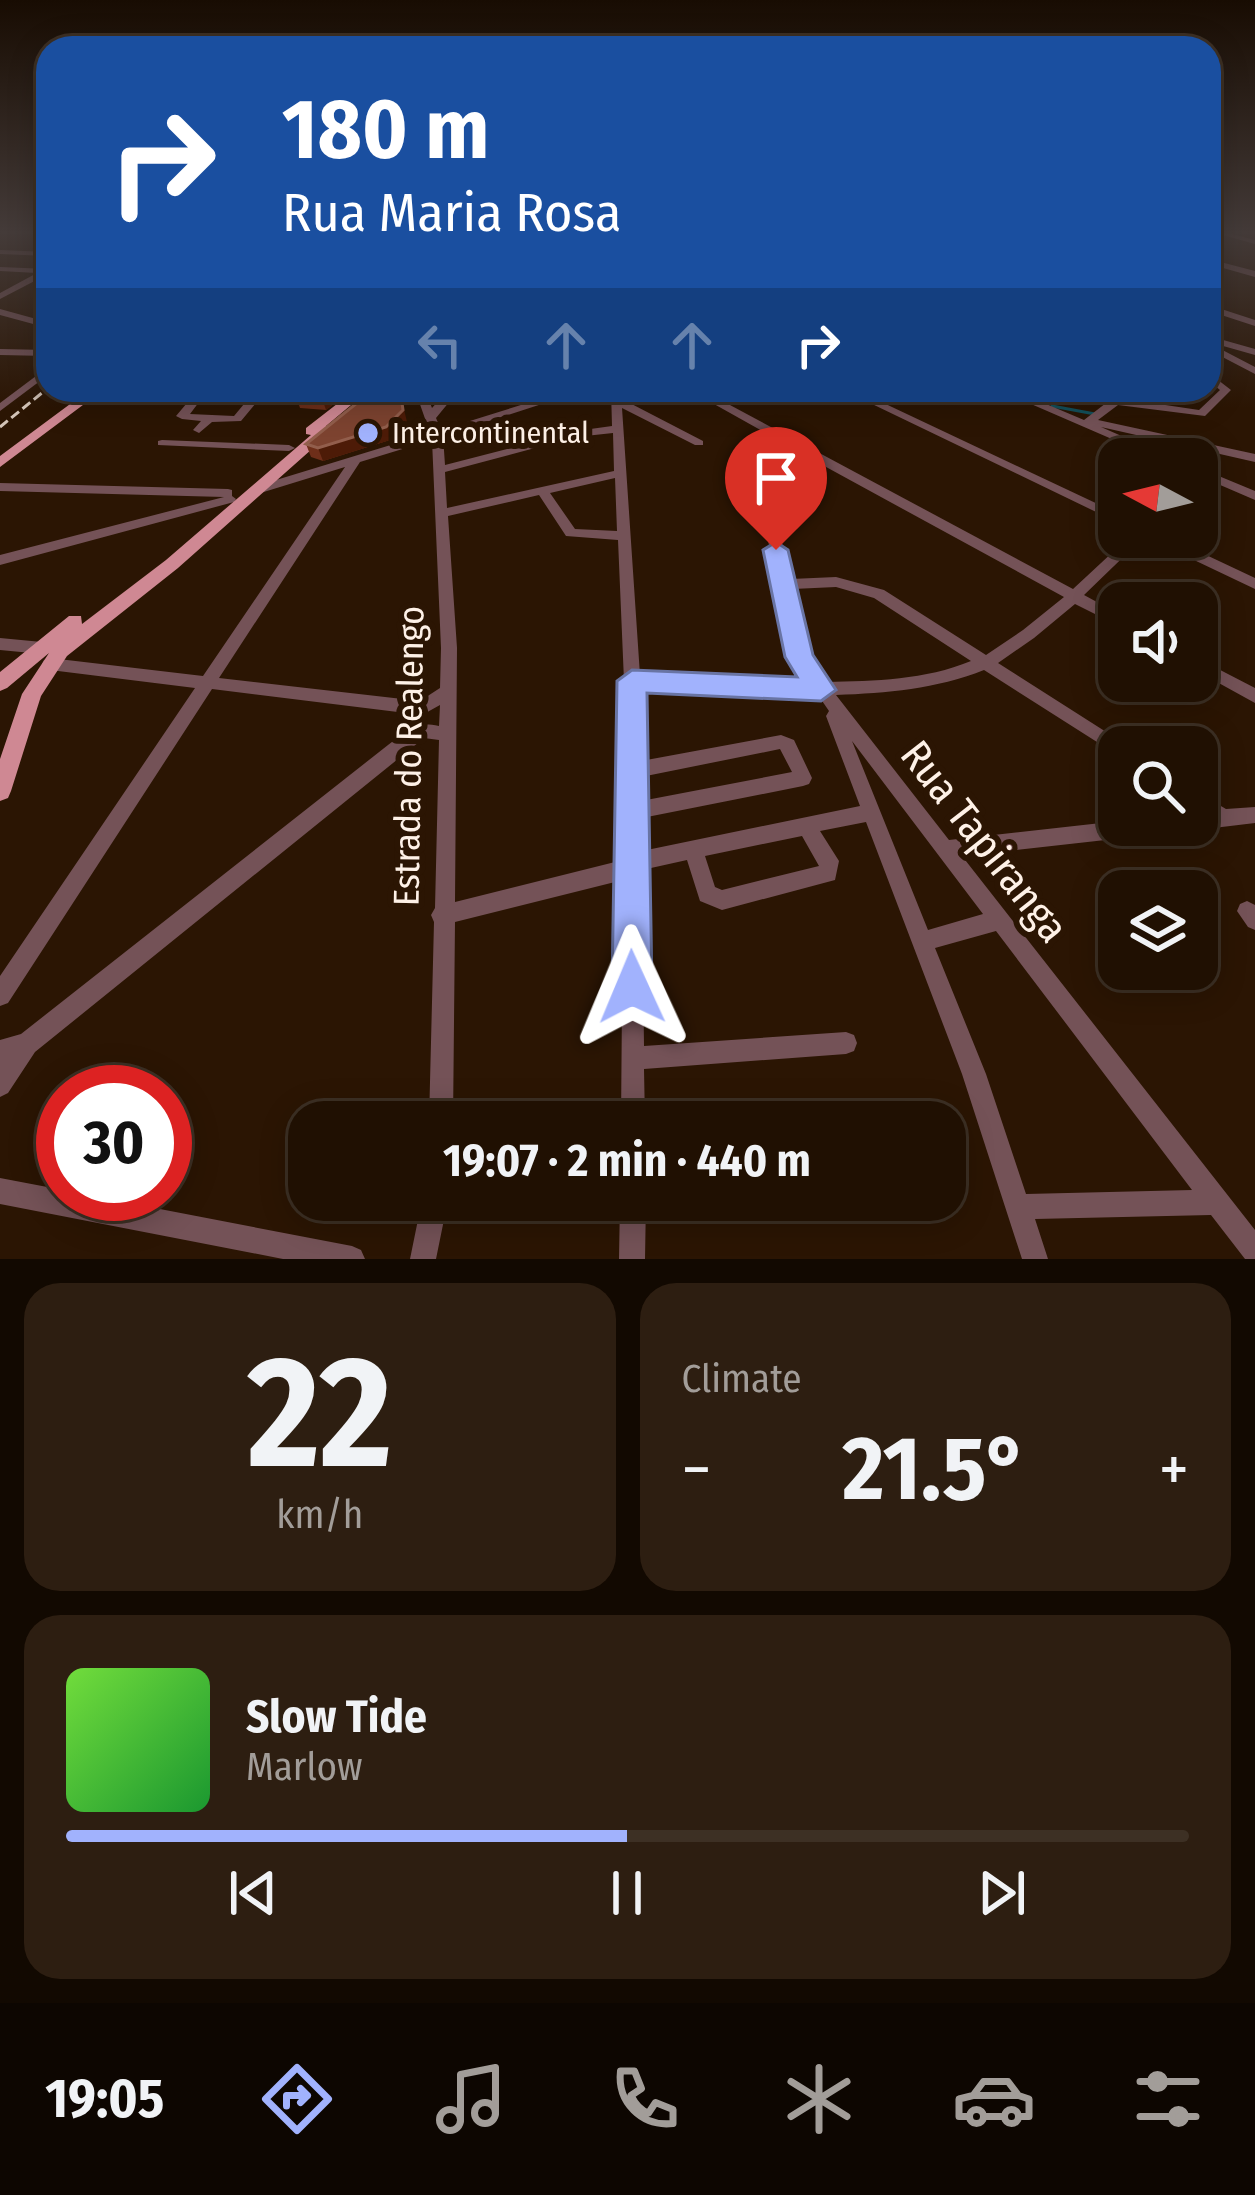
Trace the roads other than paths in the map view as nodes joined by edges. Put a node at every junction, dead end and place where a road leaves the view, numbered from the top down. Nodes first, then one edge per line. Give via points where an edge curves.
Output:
1 (1221, 310) edge
2 (0, 312) edge
3 (1255, 321) edge
4 (36, 322) edge
5 (1221, 344) edge
6 (1221, 348) edge
7 (1255, 352) edge
8 (36, 354) edge
9 (4, 355) edge
10 (1255, 371) edge
11 (36, 379) edge
12 (0, 390) edge
13 (20, 392) junction
14 (81, 402) edge
15 (193, 402) edge
16 (252, 402) edge
17 (347, 402) edge
18 (360, 402) edge
19 (423, 402) edge
20 (444, 402) edge
21 (542, 402) edge
22 (617, 402) edge
23 (627, 402) edge
24 (716, 402) edge
25 (873, 402) edge
26 (1036, 402) edge
27 (1114, 402) edge
28 (1122, 402) edge
29 (1214, 402) edge
30 (0, 408) edge
31 (430, 418) junction
32 (1088, 422) junction
33 (619, 429) junction
34 (437, 435) junction
35 (1123, 438) edge
36 (162, 443) dead end
37 (699, 443) dead end
38 (794, 445) junction
39 (289, 448) junction
40 (1255, 458) edge
41 (354, 462) junction
42 (0, 463) edge
43 (440, 470) junction
44 (621, 473) junction
45 (1218, 481) edge
46 (0, 487) edge
47 (199, 493) junction
48 (544, 493) junction
49 (240, 495) junction
50 (1255, 496) edge
51 (1098, 509) edge
52 (187, 510) junction
53 (444, 513) junction
54 (624, 536) junction
55 (1114, 558) edge
56 (1200, 558) edge
57 (0, 560) edge
58 (783, 584) junction
59 (1255, 584) edge
60 (1073, 596) junction
61 (1098, 610) edge
62 (0, 644) edge
63 (988, 662) junction
64 (46, 671) junction
65 (1218, 676) edge
66 (632, 681) junction
67 (0, 682) edge
68 (207, 682) junction
69 (447, 692) junction
70 (823, 692) junction
71 (1255, 696) edge
72 (422, 707) junction
73 (422, 730) junction
74 (446, 735) junction
75 (1098, 735) edge
76 (630, 771) junction
77 (0, 790) edge
78 (629, 812) junction
79 (872, 812) junction
80 (1218, 814) edge
81 (1255, 815) edge
82 (1225, 819) junction
83 (1218, 820) edge
84 (808, 829) junction
85 (1098, 832) edge
86 (949, 849) junction
87 (694, 852) junction
88 (631, 866) junction
89 (441, 915) junction
90 (1001, 919) junction
91 (925, 941) junction
92 (0, 995) edge
93 (846, 1043) dead end
94 (27, 1044) junction
95 (0, 1051) edge
96 (634, 1058) junction
97 (0, 1085) edge
98 (440, 1101) edge
99 (633, 1101) edge
100 (0, 1191) edge
101 (1218, 1202) junction
102 (1019, 1208) junction
103 (431, 1221) edge
104 (633, 1221) edge
105 (1255, 1251) edge
106 (352, 1259) edge
107 (423, 1259) edge
108 (632, 1259) edge
109 (1035, 1259) edge

1 - 3 street
2 - 4 street
5 - 7 street
6 - 10 street
8 - 9 street
11 - 13 street
12 - 13 street
13 - 30 street
14 - 42 main road
15 - 16 street via 182,416 204,424 237,419
17 - 39 main road
18 - 49 main road
19 - 31 street, Estrada do Realengo
20 - 31 street
21 - 34 street
22 - 33 street
23 - 37 street
24 - 38 street
25 - 51 street
26 - 32 street
27 - 32 street
28 - 29 street via 1201,414
31 - 34 street, Estrada do Realengo
32 - 35 street
32 - 40 street
33 - 43 street
33 - 44 street
34 - 41 street
34 - 43 street, Estrada do Realengo
36 - 39 street
38 - 58 street, Rua Tapiranga via 761,478
38 - 60 street
39 - 49 main road
41 - 49 street
41 - 68 street
43 - 53 street, Estrada do Realengo
44 - 48 street
44 - 54 street
45 - 50 street
46 - 47 street
47 - 49 street
47 - 52 street
48 - 53 street
48 - 54 street via 571,533
49 - 52 street
49 - 64 main road
52 - 57 street
53 - 69 street, Estrada do Realengo
54 - 66 street
55 - 60 street
56 - 59 street
58 - 63 street via 866,587
58 - 70 street, Rua Tapiranga via 800,657
60 - 61 street
60 - 63 street
62 - 64 street
63 - 70 street
63 - 75 street
64 - 67 main road
64 - 67 main road via 28,685
64 - 68 street
64 - 77 main road
65 - 71 street
66 - 70 street
66 - 76 street
68 - 72 street
68 - 92 street
69 - 72 street
69 - 74 street, Estrada do Realengo
70 - 79 street
70 - 86 street, Rua Tapiranga
72 - 73 street
73 - 74 street
73 - 94 street
74 - 89 street, Estrada do Realengo
76 - 78 street
76 - 78 street via 784,742 803,778
78 - 88 street
79 - 84 street
79 - 91 street
80 - 82 street
81 - 82 street
82 - 83 street
84 - 87 street
84 - 87 street via 828,873 722,900 707,894
85 - 86 street
86 - 90 street, Rua Tapiranga
87 - 88 street
88 - 89 street
88 - 96 street
89 - 98 street, Estrada do Realengo
90 - 91 street
90 - 101 street, Rua Tapiranga
91 - 102 street
93 - 96 street
94 - 95 street
94 - 97 street
96 - 99 street
100 - 106 street
101 - 102 street
101 - 105 street, Rua Tapiranga
102 - 109 street
103 - 107 street
104 - 108 street

